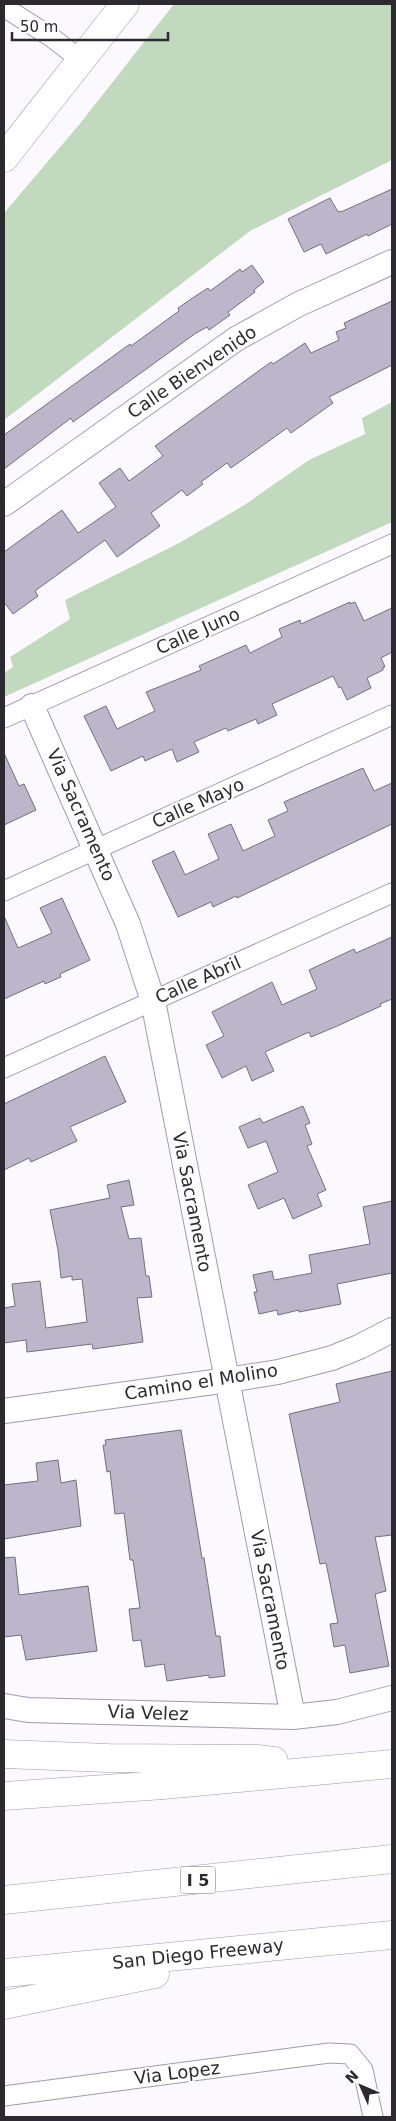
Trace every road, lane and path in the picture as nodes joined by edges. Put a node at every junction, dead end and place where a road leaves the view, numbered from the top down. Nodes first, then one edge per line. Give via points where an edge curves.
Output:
1 (126, 4) edge
2 (4, 7) edge
3 (81, 60) junction
4 (4, 158) edge
5 (392, 262) edge
6 (4, 504) edge
7 (392, 544) edge
8 (32, 706) junction
9 (392, 715) edge
10 (4, 718) edge
11 (96, 849) junction
12 (4, 891) edge
13 (392, 893) edge
14 (153, 1001) junction
15 (4, 1068) edge
16 (392, 1330) edge
17 (228, 1380) junction
18 (4, 1411) edge
19 (392, 1698) edge
20 (4, 1706) edge
21 (293, 1717) junction
22 (4, 1754) edge
23 (392, 1764) edge
24 (332, 1769) junction
25 (4, 1796) edge
26 (392, 1859) edge
27 (4, 1900) edge
28 (392, 1935) edge
29 (298, 1944) junction
30 (4, 1973) edge
31 (4, 2005) edge
32 (4, 2096) edge
33 (373, 2117) edge

1 - 3 main road
2 - 3 street
3 - 4 main road
5 - 6 street, Calle Bienvenido via 299,304 236,339
7 - 8 street, Calle Juno
8 - 10 street, Calle Juno
8 - 11 street, Via Sacramento
9 - 11 street, Calle Mayo
11 - 12 street, Calle Mayo
11 - 14 street, Via Sacramento via 128,924
13 - 14 street, Calle Abril
14 - 15 street, Calle Abril
14 - 17 street, Via Sacramento
16 - 17 street, Camino el Molino via 332,1358 278,1372
17 - 18 street, Camino el Molino
17 - 21 street, Via Sacramento
19 - 21 street, Via Velez via 337,1712
20 - 21 street, Via Velez via 28,1710
22 - 24 main road via 258,1759
23 - 24 main road
24 - 25 main road
26 - 27 main road, I 5
28 - 29 main road, San Diego Freeway
29 - 30 main road, San Diego Freeway
29 - 31 main road
32 - 33 street, Via Lopez via 329,2053 350,2054 363,2070

